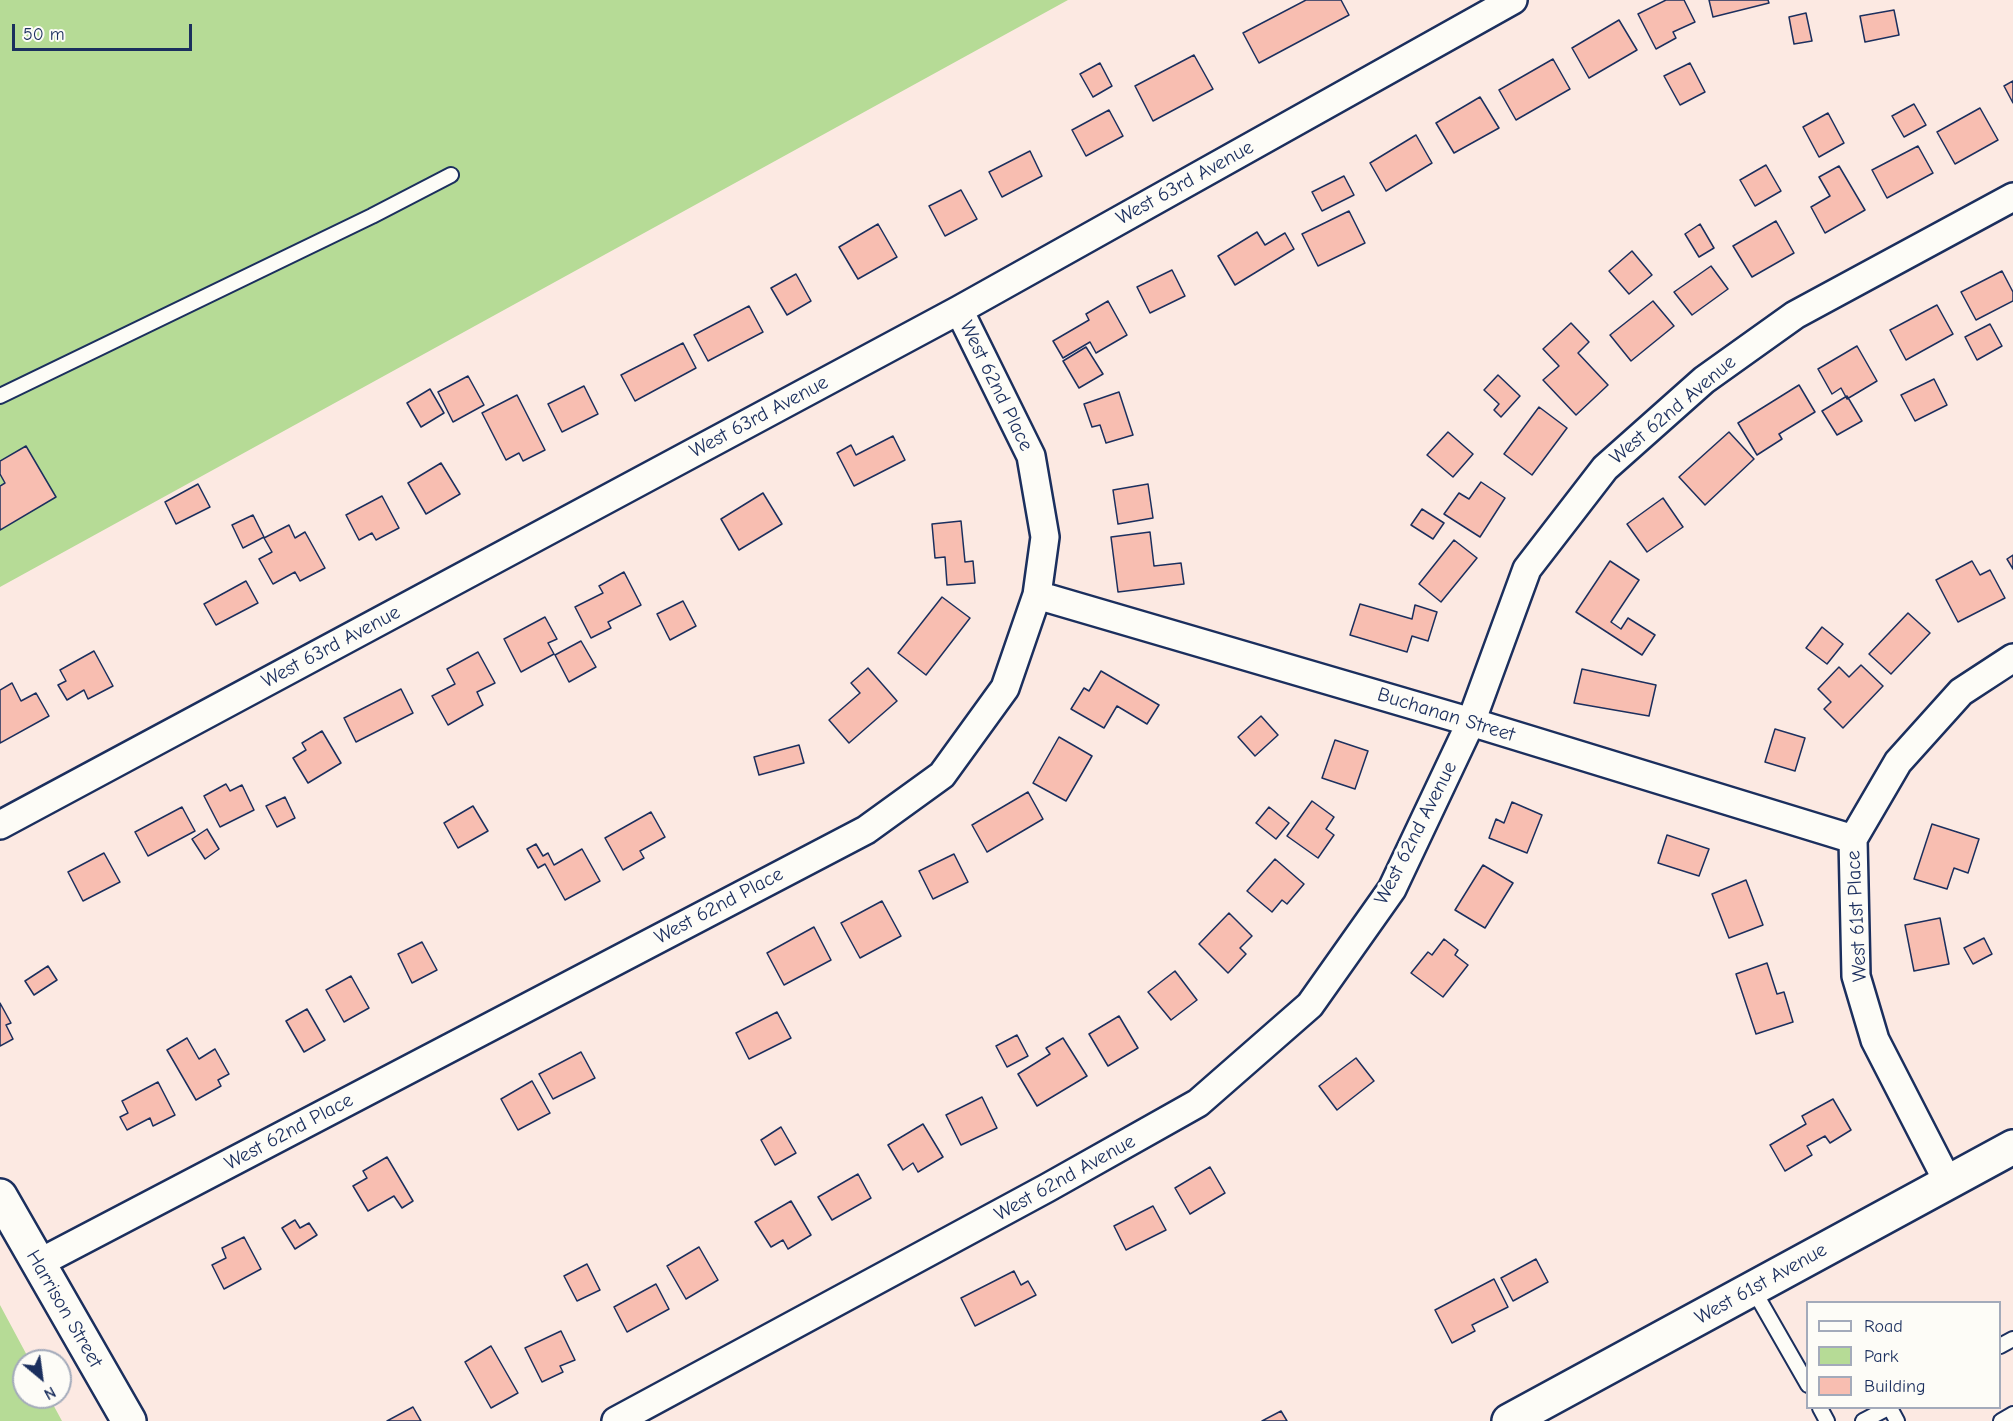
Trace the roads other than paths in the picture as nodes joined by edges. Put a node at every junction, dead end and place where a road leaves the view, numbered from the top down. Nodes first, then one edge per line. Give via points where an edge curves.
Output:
1 (1513, 0) edge
2 (451, 175) dead end
3 (2013, 197) edge
4 (959, 310) junction
5 (0, 396) edge
6 (1037, 595) junction
7 (2013, 658) edge
8 (1471, 722) junction
9 (0, 825) edge
10 (1852, 839) junction
11 (2013, 1147) edge
12 (1948, 1182) junction
13 (0, 1196) edge
14 (39, 1263) junction
15 (1753, 1288) junction
16 (1806, 1382) edge
17 (1885, 1409) edge
18 (2013, 1414) edge
19 (129, 1421) edge
20 (616, 1421) edge
21 (1509, 1421) edge
22 (1863, 1421) edge
23 (2001, 1421) edge

1 - 4 street, West 63rd Avenue
2 - 5 lane
3 - 8 street, West 62nd Avenue via 1795,315 1704,380 1605,468 1527,568
4 - 6 street, West 62nd Place via 1031,456 1045,537
4 - 9 street, West 63rd Avenue
6 - 8 street, Buchanan Street
6 - 14 street, West 62nd Place via 1005,688 942,775 866,830
7 - 10 street, West 61st Place via 1961,692 1898,762
8 - 10 street, Buchanan Street
8 - 20 street, West 62nd Avenue via 1392,889 1310,1005 1198,1103
10 - 12 street, West 61st Place via 1856,976 1875,1040
11 - 12 main road, West 61st Avenue
12 - 15 main road, West 61st Avenue
13 - 14 main road, Harrison Street
14 - 19 main road, Harrison Street
15 - 16 lane
15 - 21 main road, West 61st Avenue
17 - 22 lane
18 - 23 lane

